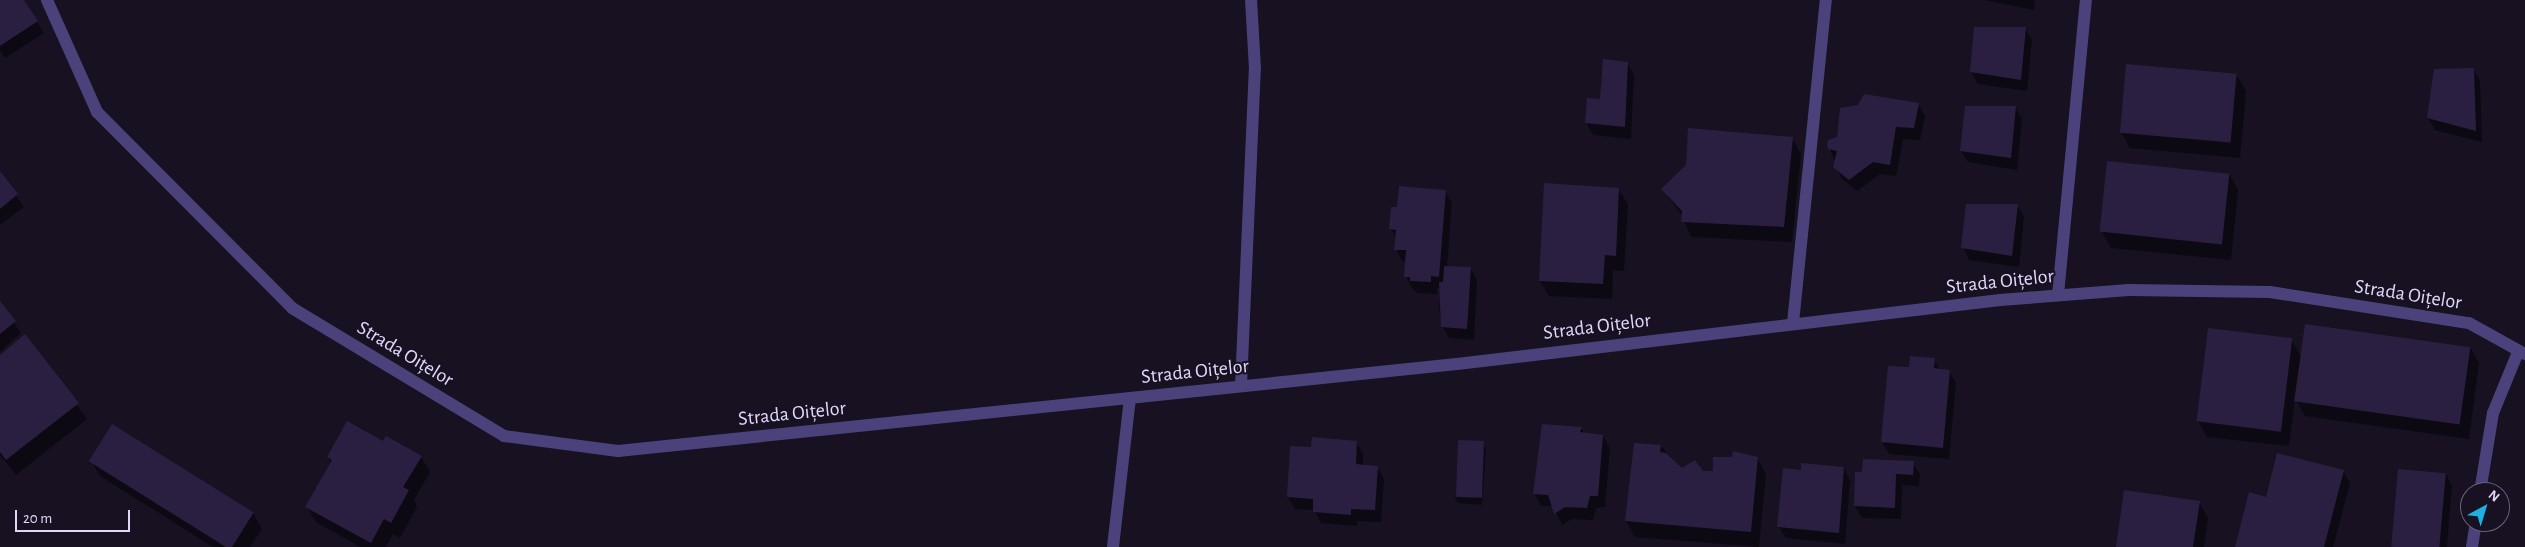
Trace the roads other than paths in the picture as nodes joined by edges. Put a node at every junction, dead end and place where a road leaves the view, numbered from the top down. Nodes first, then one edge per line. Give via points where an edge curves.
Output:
1 (47, 0) edge
2 (1251, 0) edge
3 (1826, 0) edge
4 (2086, 0) edge
5 (2058, 295) junction
6 (1793, 323) junction
7 (2521, 353) edge
8 (1241, 386) junction
9 (1130, 398) junction
10 (2482, 482) edge
11 (2474, 532) edge
12 (1113, 547) edge
13 (2472, 547) edge

1 - 9 street, Strada Oițelor via 97,112 292,308 504,436 618,451
2 - 8 street via 1255,69
3 - 6 street
4 - 5 street
5 - 6 street, Strada Oițelor
5 - 7 street, Strada Oițelor via 2129,290 2270,292 2469,323
6 - 8 street, Strada Oițelor
7 - 10 street via 2493,413
8 - 9 street, Strada Oițelor
9 - 12 street
11 - 13 street

